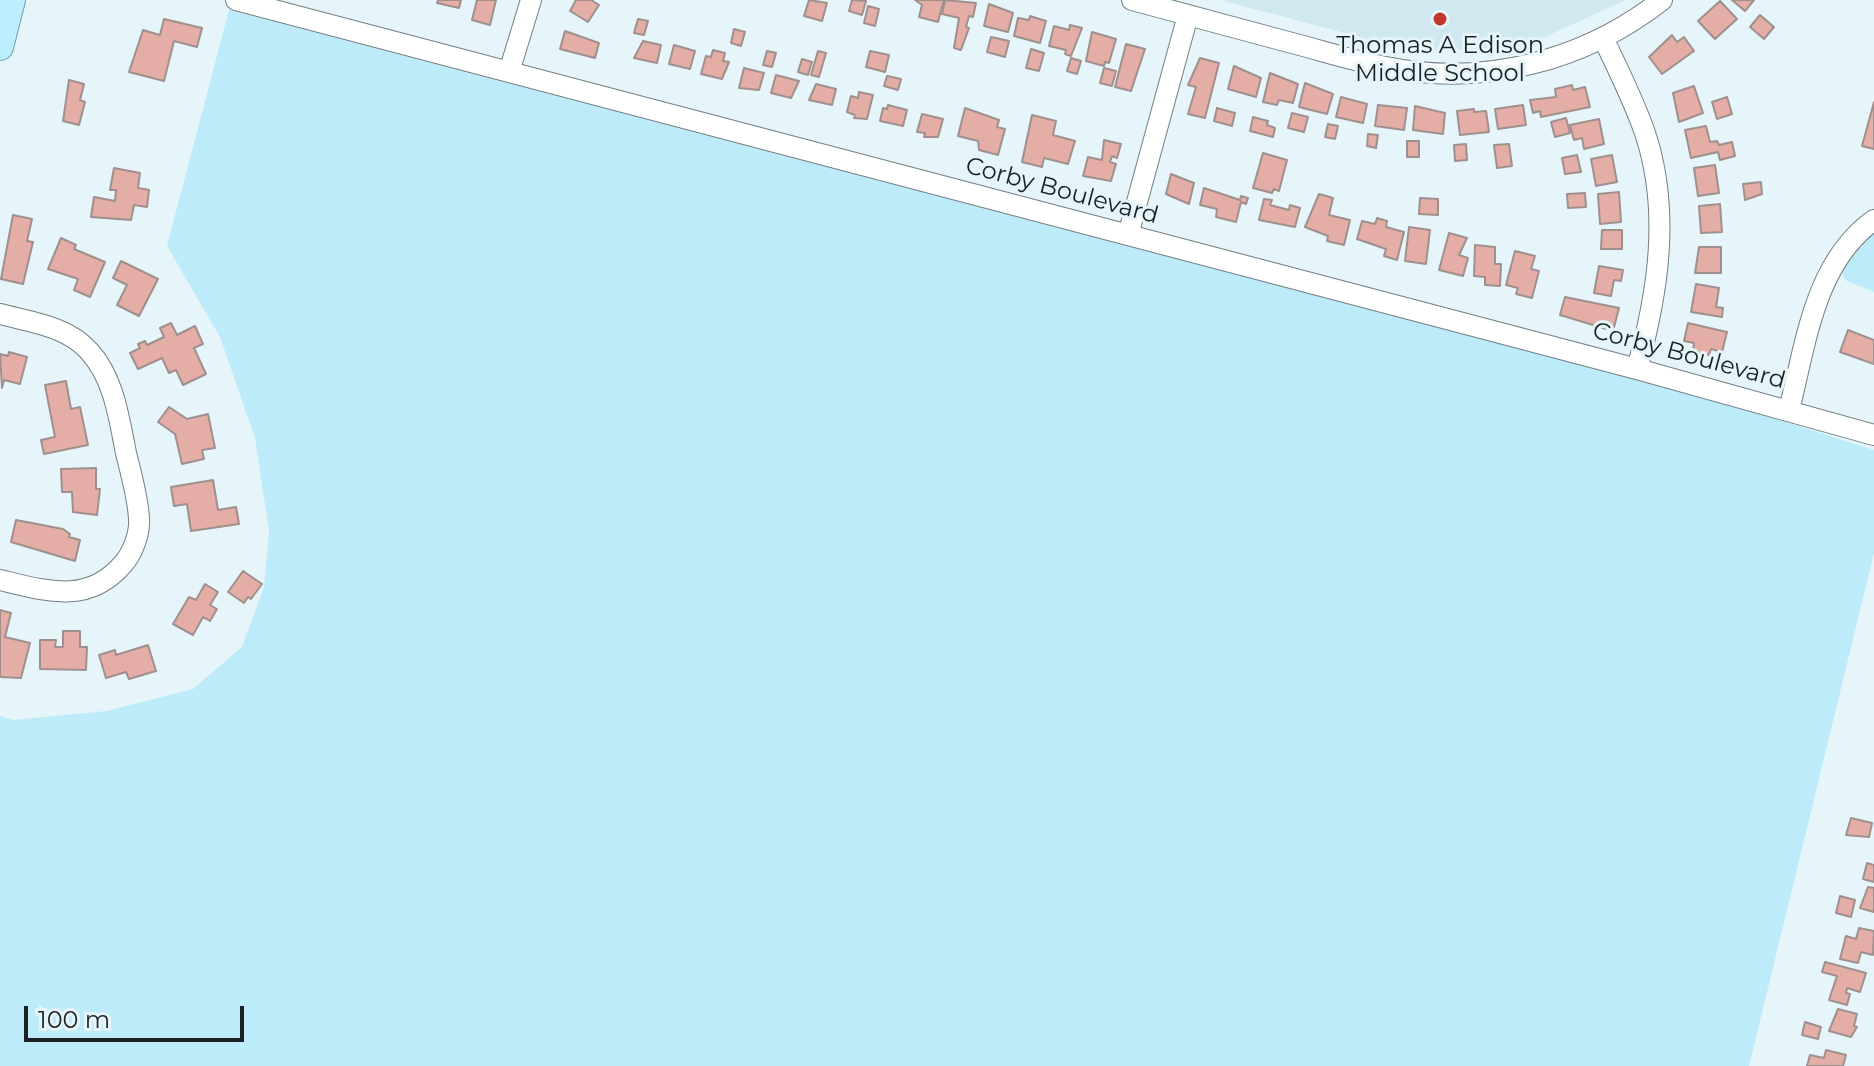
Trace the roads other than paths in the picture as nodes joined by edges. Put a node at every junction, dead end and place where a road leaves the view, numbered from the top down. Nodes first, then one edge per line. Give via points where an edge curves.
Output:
1 (12, 0) edge
2 (236, 0) edge
3 (531, 0) edge
4 (1132, 0) edge
5 (1662, 0) edge
6 (1188, 15) junction
7 (2, 33) edge
8 (1603, 38) junction
9 (509, 72) junction
10 (1874, 220) edge
11 (1128, 235) junction
12 (0, 314) edge
13 (1637, 369) junction
14 (1789, 410) junction
15 (1874, 435) edge
16 (0, 580) edge

1 - 7 main road
2 - 9 street, Corby Boulevard
3 - 9 street
4 - 6 street
5 - 8 street
6 - 8 street via 1416,72 1506,69 1542,62
6 - 11 street
8 - 13 street via 1646,136 1657,196 1657,280
9 - 11 street, Corby Boulevard
10 - 14 street via 1849,241 1822,285
11 - 13 street, Corby Boulevard
12 - 16 street via 66,334 100,365 120,420 140,521 128,559 94,587 66,594
13 - 14 street, Corby Boulevard
14 - 15 street, Corby Boulevard

